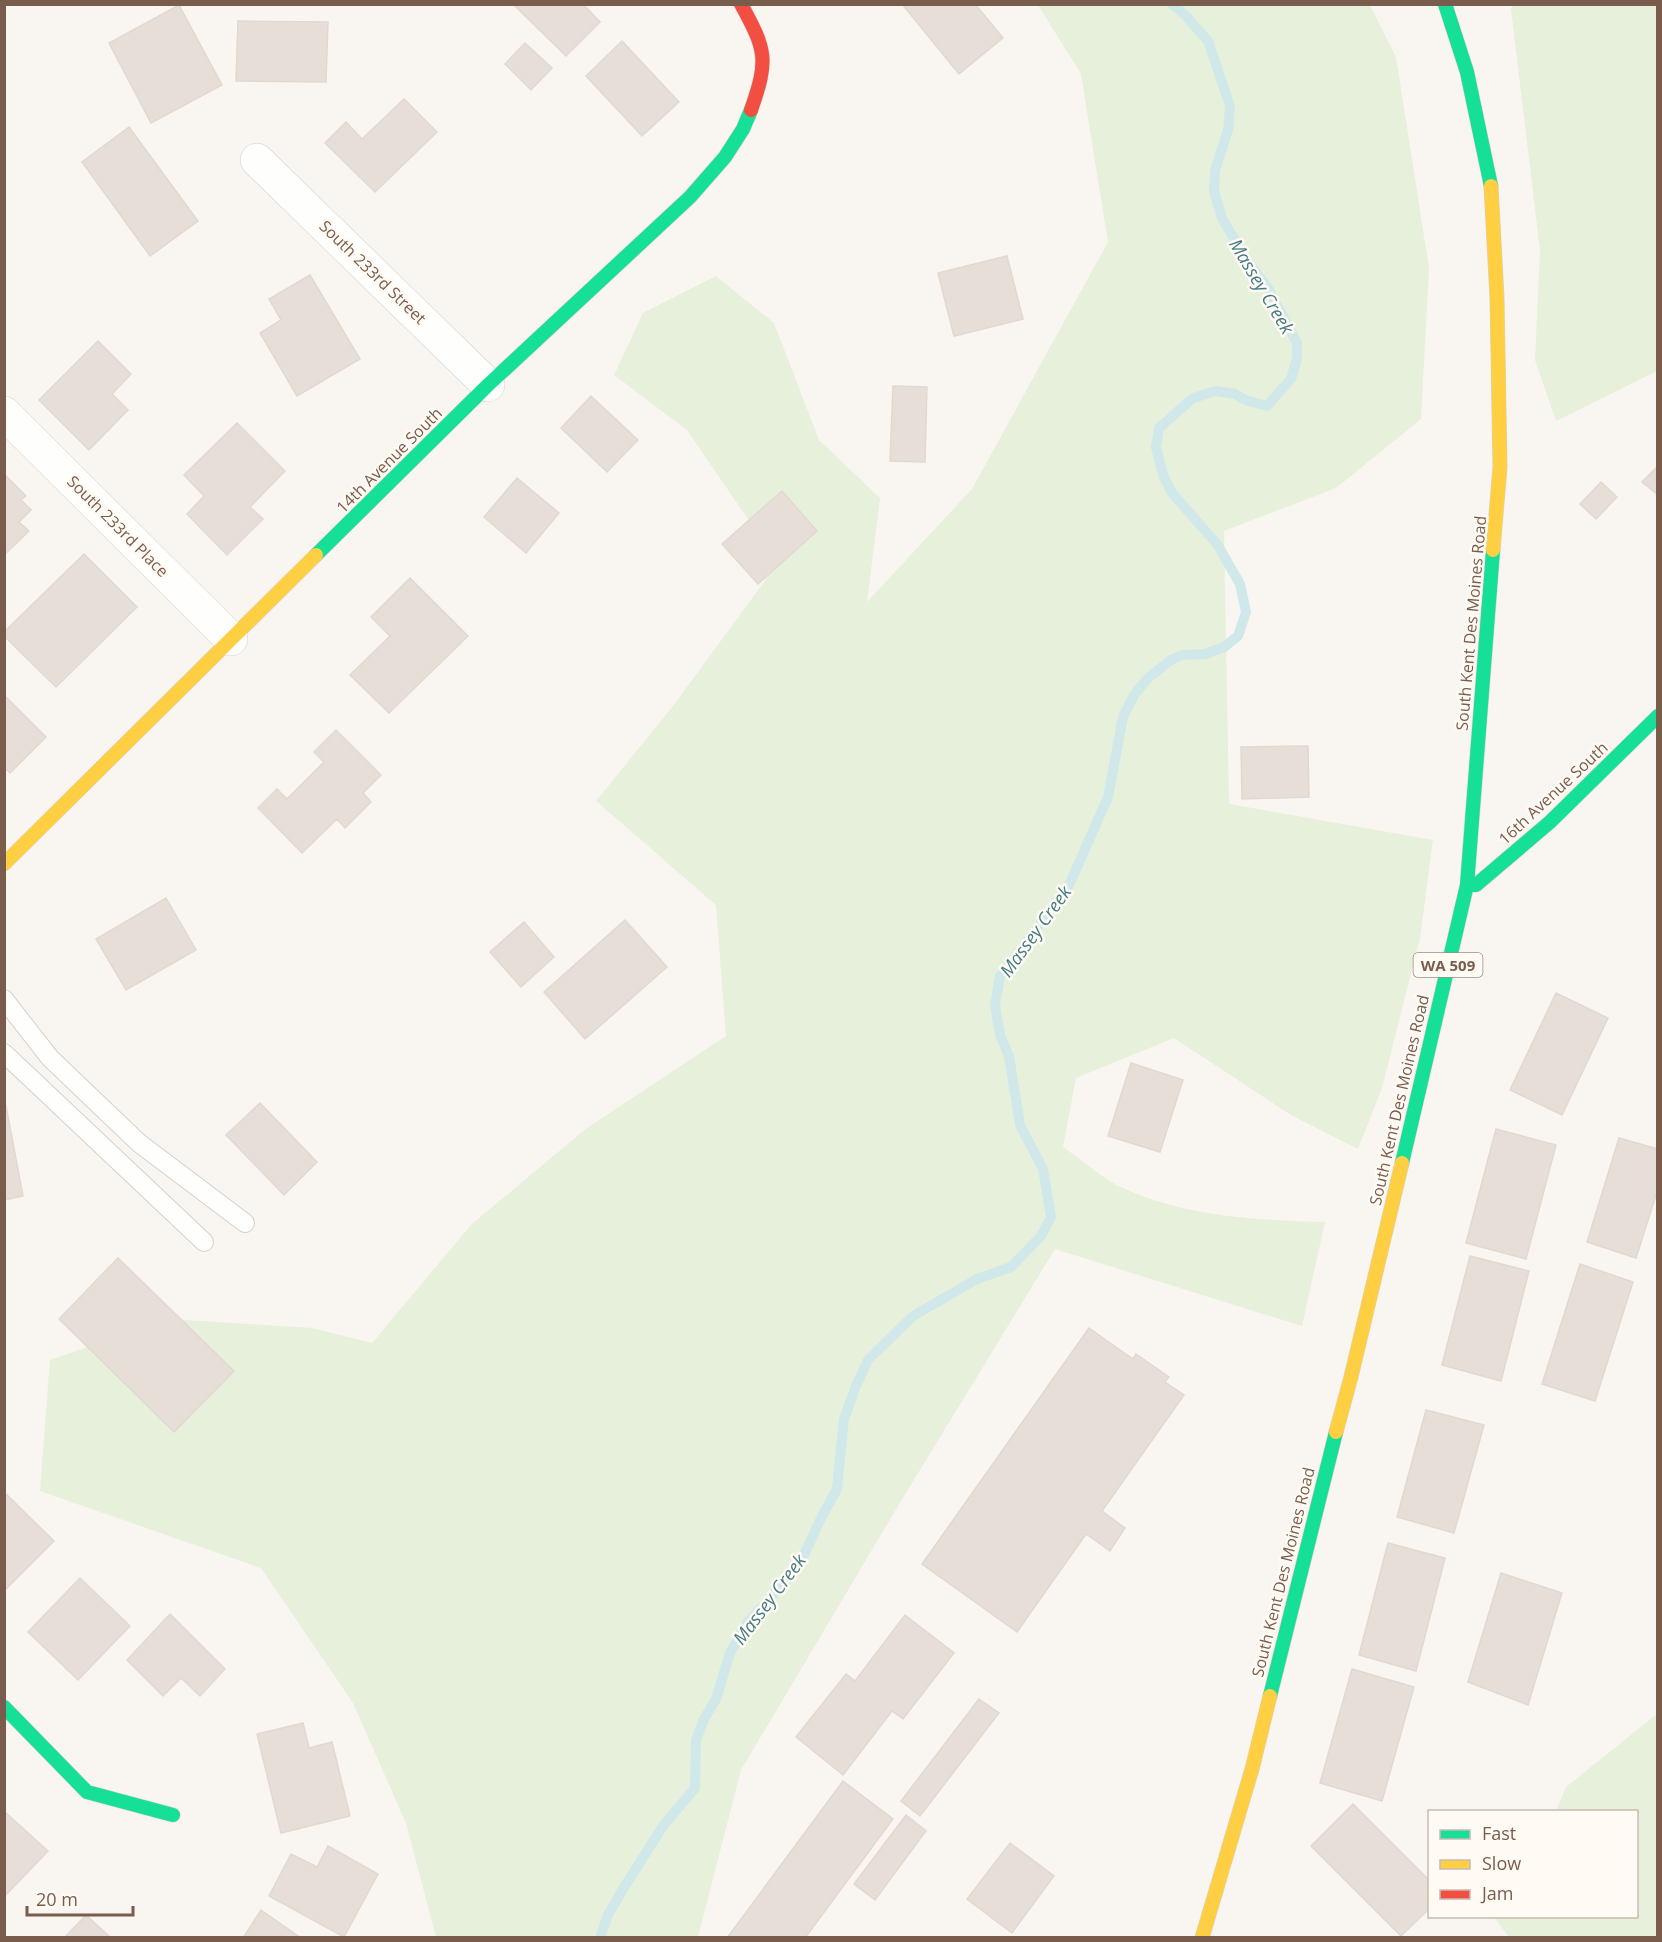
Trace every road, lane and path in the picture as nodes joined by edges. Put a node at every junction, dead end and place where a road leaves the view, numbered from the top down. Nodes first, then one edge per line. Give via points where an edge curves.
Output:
1 (741, 4) edge
2 (1445, 4) edge
3 (257, 160) dead end
4 (488, 385) junction
5 (4, 413) edge
6 (231, 639) junction
7 (1658, 716) edge
8 (9, 850) edge
9 (1467, 885) junction
10 (4, 999) edge
11 (4, 1053) edge
12 (245, 1223) dead end
13 (204, 1242) dead end
14 (4, 1707) edge
15 (173, 1815) dead end
16 (1210, 1906) junction
17 (1194, 1922) dead end
18 (1202, 1938) edge

1 - 4 main road, 14th Avenue South via 764,60 756,100 739,139 690,197
2 - 9 main road, South Kent Des Moines Road / WA 509 via 1467,72 1491,184 1497,298 1500,467
3 - 4 street, South 233rd Street
4 - 6 main road, 14th Avenue South
5 - 6 street, South 233rd Place
6 - 8 main road, 14th Avenue South
7 - 9 main road, 16th Avenue South via 1550,822 1476,885
9 - 16 main road, South Kent Des Moines Road / WA 509 via 1351,1377 1252,1769
10 - 12 lane via 51,1058 139,1143
11 - 13 lane
14 - 15 main road via 87,1792
16 - 17 main road
16 - 18 main road, South Kent Des Moines Road / WA 509

